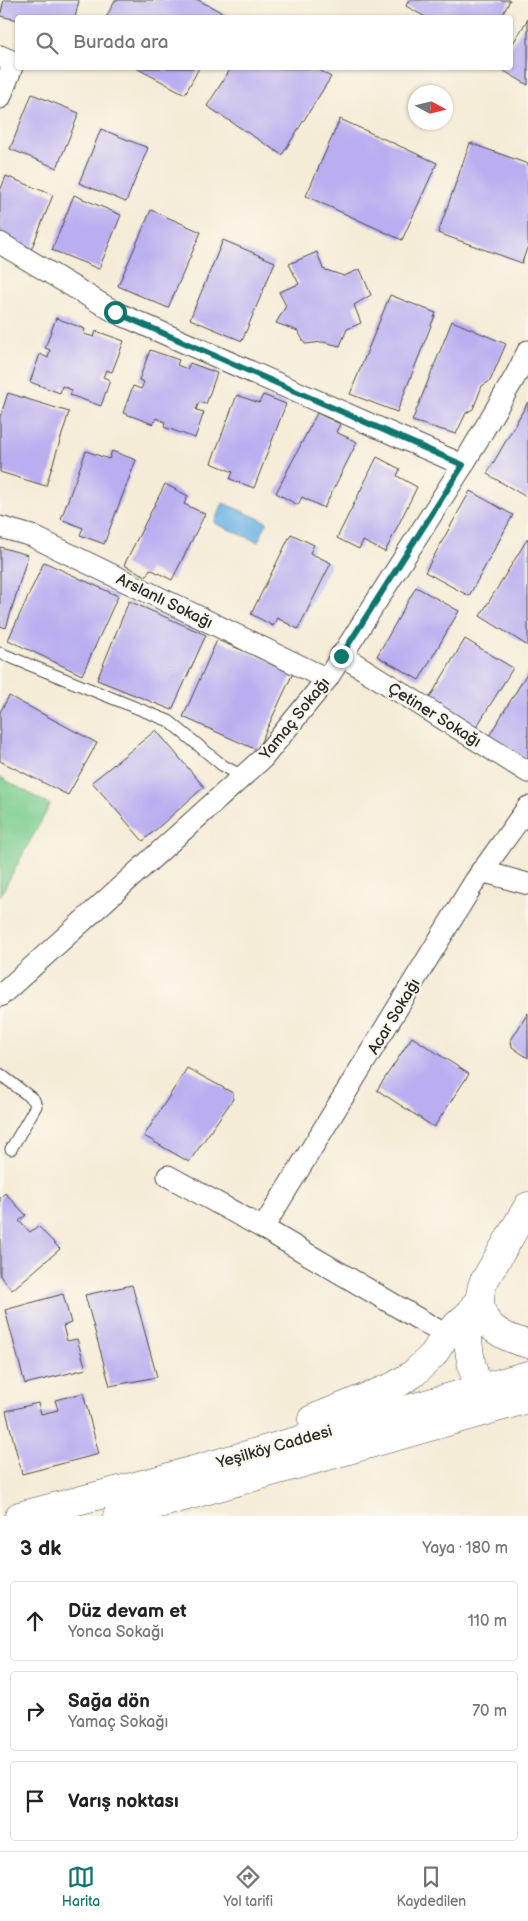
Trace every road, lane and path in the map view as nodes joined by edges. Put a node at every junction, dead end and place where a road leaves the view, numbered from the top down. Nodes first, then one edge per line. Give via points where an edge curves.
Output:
1 (0, 56) edge
2 (0, 98) edge
3 (0, 243) edge
4 (528, 351) edge
5 (522, 378) edge
6 (463, 465) junction
7 (0, 527) edge
8 (0, 653) edge
9 (341, 656) junction
10 (327, 679) junction
11 (528, 772) edge
12 (242, 776) junction
13 (528, 807) edge
14 (481, 872) junction
15 (528, 884) edge
16 (0, 996) edge
17 (0, 1074) edge
18 (11, 1149) dead end
19 (168, 1176) dead end
20 (528, 1206) edge
21 (263, 1228) junction
22 (475, 1304) junction
23 (446, 1335) junction
24 (528, 1344) edge
25 (528, 1375) edge
26 (488, 1398) junction
27 (528, 1399) edge
28 (214, 1464) junction
29 (19, 1516) edge
30 (117, 1516) edge

1 - 2 street via 14,62
3 - 6 street via 115,312
4 - 5 street, Yamaç Sokağı
5 - 6 street, Yamaç Sokağı
6 - 9 street, Yamaç Sokağı
7 - 10 street, Arslanlı Sokağı via 32,536
8 - 12 lane via 169,721 222,765
9 - 10 street, Yamaç Sokağı
9 - 11 street, Çetiner Sokağı
10 - 12 street, Yamaç Sokağı via 263,758
12 - 16 street, Yamaç Sokağı
13 - 14 street, Acar Sokağı
14 - 15 street
14 - 21 street, Acar Sokağı
17 - 18 lane via 36,1102
19 - 21 street
20 - 22 main road via 483,1282
21 - 23 street
22 - 23 main road
22 - 24 main road via 498,1332
22 - 26 main road via 468,1329 469,1344
23 - 28 main road via 433,1355 394,1386
25 - 26 main road, Yeşilköy Caddesi
26 - 27 main road, Yeşilköy Caddesi
26 - 28 main road, Yeşilköy Caddesi
26 - 30 main road, Yeşilköy Caddesi
28 - 29 main road, Yeşilköy Caddesi

